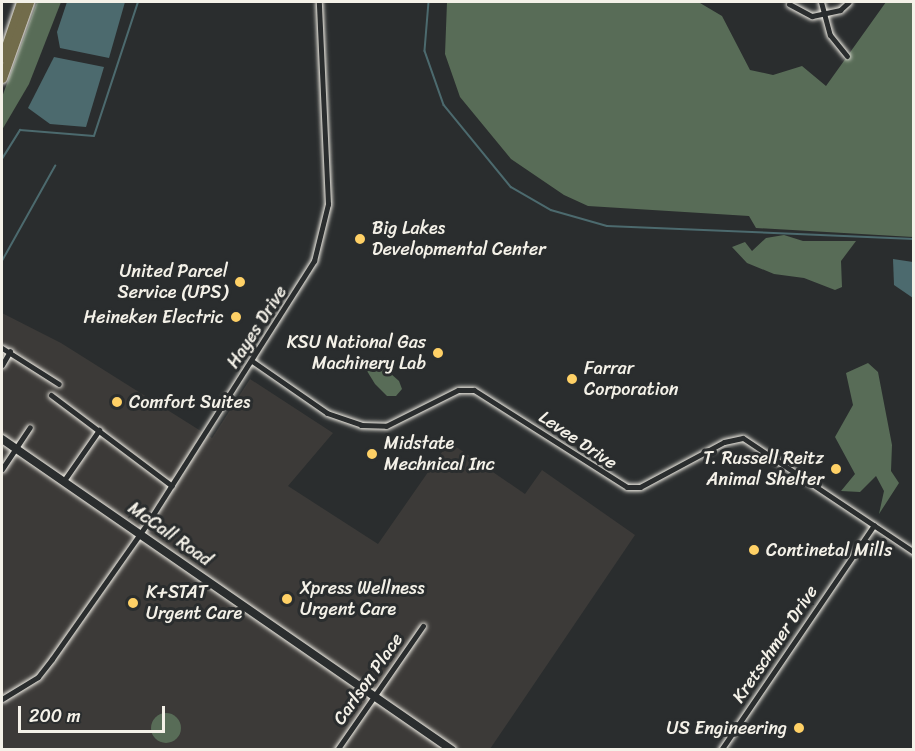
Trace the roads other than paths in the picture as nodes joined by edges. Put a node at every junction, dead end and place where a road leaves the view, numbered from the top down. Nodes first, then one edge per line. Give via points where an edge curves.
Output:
1 (21, 2) edge
2 (29, 2) edge
3 (320, 2) edge
4 (821, 2) edge
5 (849, 2) edge
6 (789, 4) dead end
7 (824, 14) junction
8 (847, 56) dead end
9 (2, 58) edge
10 (2, 78) edge
11 (2, 348) edge
12 (10, 351) junction
13 (252, 361) junction
14 (2, 365) edge
15 (59, 384) dead end
16 (51, 395) dead end
17 (30, 427) dead end
18 (99, 430) junction
19 (2, 439) edge
20 (2, 449) edge
21 (15, 452) junction
22 (2, 469) edge
23 (65, 479) junction
24 (172, 486) junction
25 (874, 525) junction
26 (141, 533) junction
27 (914, 552) edge
28 (423, 626) dead end
29 (375, 695) junction
30 (2, 699) edge
31 (337, 750) edge
32 (452, 750) edge
33 (721, 750) edge

1 - 9 highway
2 - 10 highway
3 - 13 street, Hayes Drive via 328,188 324,233 307,276
4 - 7 street
5 - 7 street
6 - 7 street via 806,15
7 - 8 street via 830,36
11 - 12 street
12 - 14 street
12 - 15 street
13 - 24 street, Hayes Drive
13 - 25 street, Levee Drive via 327,413 361,425 405,420 458,390 484,393 627,487 640,487 724,442 743,438
16 - 18 street
17 - 21 street
18 - 23 street
18 - 24 street
19 - 21 main road, McCall Road
20 - 21 main road, McCall Road
21 - 22 street
21 - 23 main road, McCall Road
23 - 26 main road, McCall Road
24 - 26 street, Hayes Drive
25 - 27 street, Levee Drive
25 - 33 street, Kretschmer Drive
26 - 29 main road, McCall Road
26 - 30 street, Hayes Drive via 45,670
28 - 29 street, Carlson Place
29 - 31 street, Carlson Place
29 - 32 main road, McCall Road

